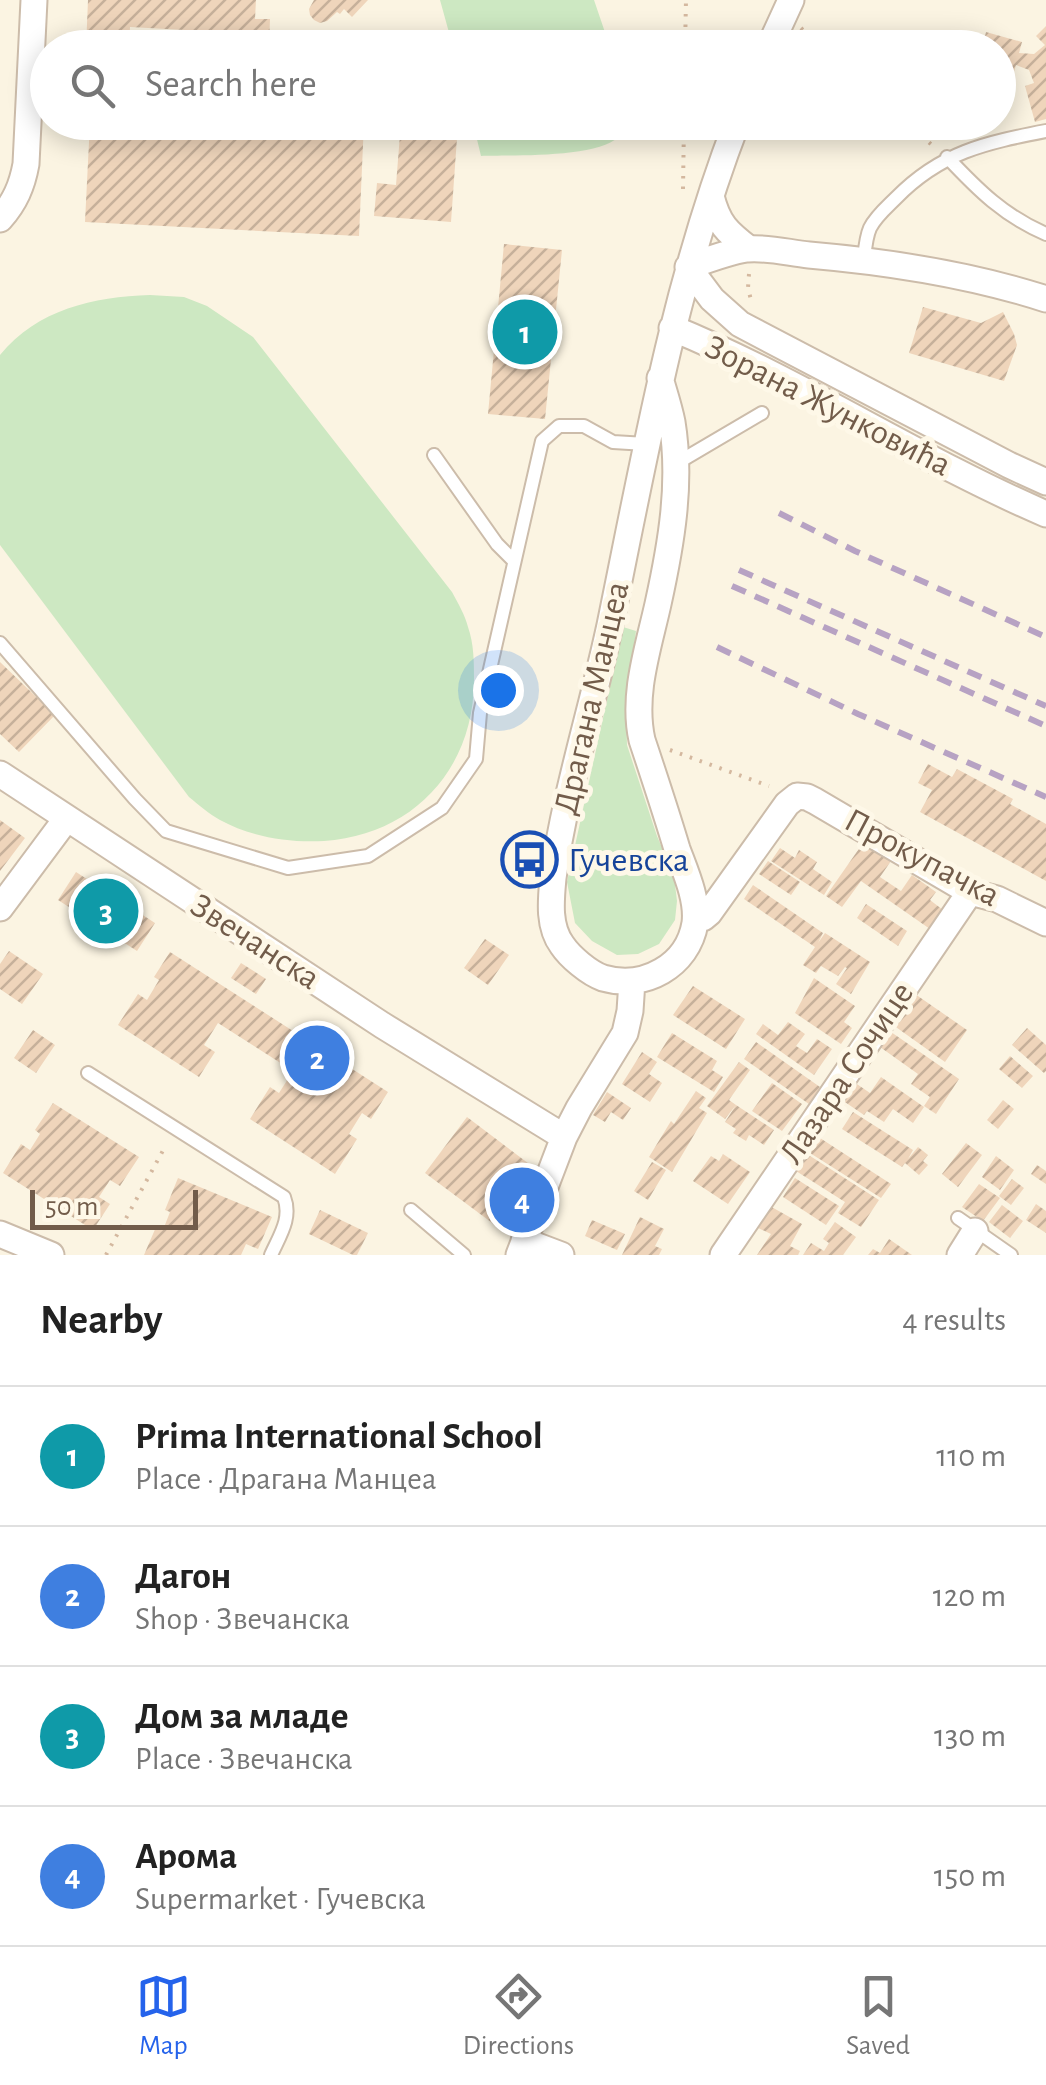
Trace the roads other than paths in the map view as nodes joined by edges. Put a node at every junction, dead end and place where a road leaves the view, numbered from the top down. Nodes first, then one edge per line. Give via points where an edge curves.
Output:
1 (34, 0) edge
2 (33, 30) edge
3 (30, 82) edge
4 (1046, 131) edge
5 (1016, 137) edge
6 (730, 140) edge
7 (1003, 140) edge
8 (947, 157) junction
9 (8, 194) edge
10 (710, 196) junction
11 (0, 219) edge
12 (1046, 234) edge
13 (749, 249) junction
14 (864, 259) junction
15 (688, 267) junction
16 (1046, 299) edge
17 (747, 317) junction
18 (672, 328) junction
19 (660, 378) junction
20 (762, 413) dead end
21 (646, 444) junction
22 (434, 455) dead end
23 (676, 464) junction
24 (1046, 482) edge
25 (1046, 514) edge
26 (514, 560) junction
27 (0, 643) edge
28 (0, 774) edge
29 (67, 818) junction
30 (970, 892) junction
31 (0, 908) edge
32 (696, 919) junction
33 (1046, 923) edge
34 (632, 982) junction
35 (88, 1073) dead end
36 (564, 1137) junction
37 (411, 1210) dead end
38 (966, 1225) joint
39 (0, 1234) edge
40 (521, 1248) edge
41 (51, 1255) edge
42 (271, 1255) edge
43 (464, 1255) edge
44 (561, 1255) edge
45 (723, 1255) edge
46 (960, 1255) edge
47 (1011, 1255) edge

1 - 2 street
3 - 9 street via 24,180
4 - 5 lane
6 - 10 street, Драгана Манцеа
7 - 8 lane
8 - 12 lane via 980,193
8 - 14 lane via 880,214
9 - 11 street
10 - 13 street via 724,228
10 - 15 street, Драгана Манцеа
13 - 14 street
13 - 15 street
14 - 16 street
15 - 17 street, Зорана Жунковића via 712,298
15 - 18 street, Драгана Манцеа
17 - 18 street, Зорана Жунковића
17 - 24 street, Зорана Жунковића
18 - 19 street, Драгана Манцеа
18 - 25 street, Зорана Жунковића
19 - 21 street, Драгана Манцеа
19 - 23 street, Драгана Манцеа
20 - 23 lane
21 - 26 lane via 613,442 584,426 560,426 542,441
21 - 34 street, Драгана Манцеа via 551,900 560,943 601,978
22 - 26 lane
23 - 32 street, Драгана Манцеа via 676,500 638,721
26 - 27 lane via 476,759 442,808 368,856 288,868 166,831
28 - 29 street, Звечанска
29 - 31 street
29 - 36 street, Звечанска
30 - 32 street, Прокупачка via 797,796 709,913
30 - 33 street, Прокупачка
30 - 45 street, Лазара Сочице
32 - 34 street via 675,962
34 - 36 street via 625,1033
35 - 42 lane via 284,1197 287,1220
36 - 40 street
37 - 43 lane
38 - 46 street
38 - 47 lane
39 - 41 street
40 - 44 street

